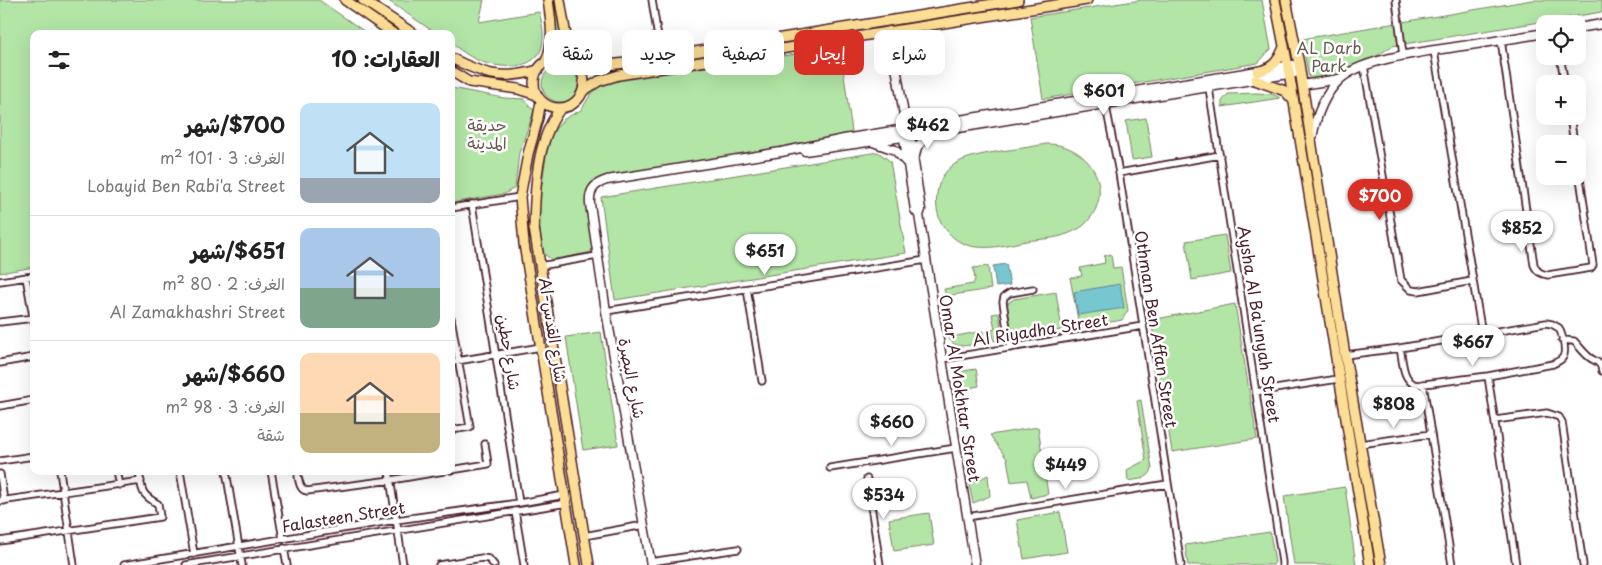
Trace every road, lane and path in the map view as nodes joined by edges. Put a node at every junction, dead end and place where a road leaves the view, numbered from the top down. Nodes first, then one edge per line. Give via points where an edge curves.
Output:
1 (345, 0) edge
2 (363, 0) edge
3 (548, 0) edge
4 (560, 0) edge
5 (652, 0) edge
6 (1018, 0) edge
7 (1087, 0) edge
8 (1275, 0) edge
9 (1286, 0) edge
10 (1396, 0) edge
11 (995, 1) edge
12 (1064, 2) edge
13 (1602, 24) edge
14 (1586, 27) edge
15 (388, 30) edge
16 (408, 30) edge
17 (552, 30) edge
18 (565, 30) edge
19 (657, 30) edge
20 (825, 30) edge
21 (896, 30) edge
22 (1536, 34) edge
23 (794, 35) edge
24 (1501, 40) junction
25 (794, 47) edge
26 (1284, 47) junction
27 (1434, 51) junction
28 (694, 52) edge
29 (1403, 56) junction
30 (455, 60) edge
31 (544, 64) edge
32 (1364, 66) junction
33 (1300, 68) junction
34 (538, 70) junction
35 (1288, 70) junction
36 (455, 73) edge
37 (583, 75) edge
38 (897, 75) edge
39 (1256, 76) junction
40 (1339, 79) junction
41 (1302, 85) junction
42 (1209, 88) junction
43 (583, 91) junction
44 (539, 98) junction
45 (1105, 100) junction
46 (1293, 100) junction
47 (560, 109) junction
48 (930, 132) junction
49 (906, 133) junction
50 (871, 142) junction
51 (1311, 142) junction
52 (781, 152) junction
53 (1220, 156) junction
54 (911, 164) junction
55 (1119, 173) junction
56 (1581, 185) edge
57 (520, 197) junction
58 (472, 204) junction
59 (455, 207) edge
60 (597, 256) junction
61 (926, 260) junction
62 (540, 266) junction
63 (30, 276) edge
64 (26, 277) junction
65 (0, 281) edge
66 (1472, 281) junction
67 (1334, 288) junction
68 (747, 289) junction
69 (1033, 289) dead end
70 (1325, 291) junction
71 (30, 300) edge
72 (606, 311) junction
73 (30, 318) edge
74 (0, 322) edge
75 (1143, 326) junction
76 (1482, 334) junction
77 (455, 340) edge
78 (1562, 340) junction
79 (541, 347) junction
80 (1010, 348) junction
81 (1400, 348) junction
82 (496, 354) junction
83 (1345, 355) junction
84 (30, 357) edge
85 (942, 359) junction
86 (459, 361) junction
87 (455, 362) edge
88 (0, 363) edge
89 (1602, 371) edge
90 (1488, 376) junction
91 (1338, 379) junction
92 (762, 381) dead end
93 (1423, 384) junction
94 (1256, 392) junction
95 (30, 401) edge
96 (551, 403) junction
97 (563, 403) junction
98 (0, 406) edge
99 (565, 417) junction
100 (1494, 420) junction
101 (553, 421) junction
102 (455, 429) edge
103 (1431, 434) junction
104 (485, 444) dead end
105 (1360, 444) junction
106 (956, 448) junction
107 (30, 457) edge
108 (0, 461) edge
109 (830, 468) dead end
110 (455, 469) edge
111 (0, 474) edge
112 (61, 475) edge
113 (117, 475) edge
114 (140, 475) edge
115 (181, 475) edge
116 (227, 475) edge
117 (272, 475) edge
118 (390, 475) edge
119 (420, 475) edge
120 (298, 476) dead end
121 (867, 479) dead end
122 (391, 480) junction
123 (141, 481) junction
124 (1168, 484) junction
125 (119, 485) junction
126 (64, 493) junction
127 (566, 499) junction
128 (1370, 500) junction
129 (2, 501) edge
130 (519, 503) junction
131 (1359, 503) junction
132 (515, 511) junction
133 (967, 517) junction
134 (396, 520) junction
135 (644, 525) junction
136 (398, 530) junction
137 (69, 531) junction
138 (584, 536) junction
139 (283, 539) junction
140 (0, 542) edge
141 (238, 547) junction
142 (284, 548) junction
143 (738, 549) dead end
144 (194, 554) junction
145 (240, 557) junction
146 (195, 564) edge
147 (651, 564) edge
148 (74, 565) edge
149 (124, 565) edge
150 (186, 565) edge
151 (242, 565) edge
152 (287, 565) edge
153 (403, 565) edge
154 (440, 565) edge
155 (494, 565) edge
156 (524, 565) edge
157 (576, 565) edge
158 (589, 565) edge
159 (880, 565) edge
160 (975, 565) edge
161 (1181, 565) edge
162 (1282, 565) edge
163 (1370, 565) edge
164 (1380, 565) edge
165 (1452, 565) edge
166 (1516, 565) edge
167 (1583, 565) edge

1 - 15 main road
2 - 16 main road
3 - 17 main road
4 - 18 main road
5 - 19 street
6 - 11 main road
7 - 12 main road
8 - 26 main road
9 - 33 main road
10 - 29 street
11 - 20 main road
12 - 21 main road
13 - 14 main road
22 - 24 main road
23 - 28 main road
24 - 27 main road
24 - 56 street via 1534,265 1541,274 1591,268 1593,265
25 - 43 main road via 619,75
26 - 35 main road
26 - 39 main road via 1278,61
27 - 29 main road
27 - 66 street
29 - 32 main road
30 - 34 main road via 476,70 498,75 520,76
31 - 34 main road
32 - 40 main road
32 - 66 street via 1401,280 1411,290 1418,291
33 - 35 main road
33 - 41 main road
34 - 44 main road via 534,80
35 - 39 main road
35 - 46 main road
36 - 44 main road via 469,82 518,89
37 - 43 main road
38 - 49 main road, Omar Al Mokhtar Street
39 - 42 main road
39 - 45 main road
39 - 46 main road via 1285,91
40 - 41 main road
40 - 51 main road via 1320,107
41 - 51 main road
42 - 45 main road
42 - 53 street, Aysha Al Ba'unyah Street
43 - 47 main road via 577,102
44 - 47 main road
44 - 57 main road, Al-شارع القدس via 538,118
45 - 48 main road
45 - 49 main road
45 - 55 street, Othman Ben Affan Street
46 - 70 main road
47 - 62 main road, Al-شارع القدس via 547,134 536,187 534,228
48 - 49 main road
48 - 54 main road via 917,146
49 - 50 main road
49 - 52 main road via 821,143
49 - 54 main road, Omar Al Mokhtar Street
50 - 52 main road
50 - 54 main road via 895,150
51 - 67 main road
52 - 60 main road, شارع البصرة via 596,184 589,196
53 - 55 street
53 - 94 street, Aysha Al Ba'unyah Street
54 - 61 main road, Omar Al Mokhtar Street via 921,210
55 - 75 street, Othman Ben Affan Street
57 - 58 street
57 - 79 main road, Al-شارع القدس via 524,244
58 - 59 street
58 - 82 street, شارع حطين
60 - 62 street
60 - 72 main road, شارع البصرة
61 - 68 street
61 - 85 main road, Omar Al Mokhtar Street
62 - 97 main road, Al-شارع القدس
63 - 64 street
64 - 65 street
64 - 71 street
66 - 76 street
67 - 70 main road
67 - 83 main road
68 - 72 street
68 - 92 street
69 - 80 street via 1004,296
70 - 91 main road
72 - 135 main road, شارع البصرة
73 - 74 street
75 - 80 street, Al Riyadha Street
75 - 124 street, Othman Ben Affan Street
76 - 78 street via 1552,324 1559,328
76 - 81 street
77 - 86 street
78 - 89 street via 1574,341 1589,357 1597,360
78 - 90 street via 1565,353 1559,361
79 - 82 street
79 - 96 main road, Al-شارع القدس
80 - 85 street, Al Riyadha Street
81 - 83 street
81 - 93 street via 1409,381
82 - 86 street
82 - 130 street, شارع حطين
83 - 105 main road
84 - 88 street
85 - 106 main road, Omar Al Mokhtar Street
86 - 87 street
86 - 102 street via 470,427
90 - 93 street
90 - 100 street
91 - 94 street
91 - 131 main road
93 - 103 street
94 - 162 street, Aysha Al Ba'unyah Street
95 - 98 street
96 - 97 main road via 557,408
96 - 101 main road, Al-شارع القدس
97 - 99 main road, Al-شارع القدس
99 - 101 main road via 557,415
99 - 138 main road, Al-شارع القدس
100 - 166 street
100 - 167 street via 1547,413 1559,417
101 - 127 main road, Al-شارع القدس
103 - 105 street
103 - 165 street
104 - 110 street via 488,464
105 - 128 main road
106 - 109 street
106 - 133 main road, Omar Al Mokhtar Street
107 - 108 street
111 - 129 street
112 - 126 street
113 - 125 street
114 - 123 street
115 - 144 street
116 - 141 street
117 - 139 street
118 - 122 street
119 - 122 street
120 - 122 street via 303,490 307,491
121 - 159 street
122 - 134 street
123 - 125 street
123 - 137 street via 142,492 158,504 160,517
124 - 133 street
124 - 161 street, Othman Ben Affan Street
125 - 126 street
126 - 129 street
126 - 137 street
127 - 130 street, Falasteen Street
127 - 132 street, Falasteen Street
127 - 157 main road, Al-شارع القدس
128 - 131 main road
128 - 164 main road
130 - 134 street, Falasteen Street
131 - 163 main road
132 - 136 street, Falasteen Street
132 - 156 street
133 - 160 main road, Omar Al Mokhtar Street
134 - 136 street
134 - 139 street, Falasteen Street
135 - 138 street
135 - 147 main road, شارع البصرة
136 - 142 street, Falasteen Street
136 - 153 street
137 - 140 street
137 - 148 street
138 - 158 main road, Al-شارع القدس
139 - 141 street, Falasteen Street
141 - 144 street, Falasteen Street
141 - 145 street
142 - 145 street, Falasteen Street
142 - 152 street
143 - 147 street
144 - 149 street, Falasteen Street
145 - 146 street, Falasteen Street
145 - 151 street
146 - 150 street, Falasteen Street
154 - 155 street via 482,558 489,559

